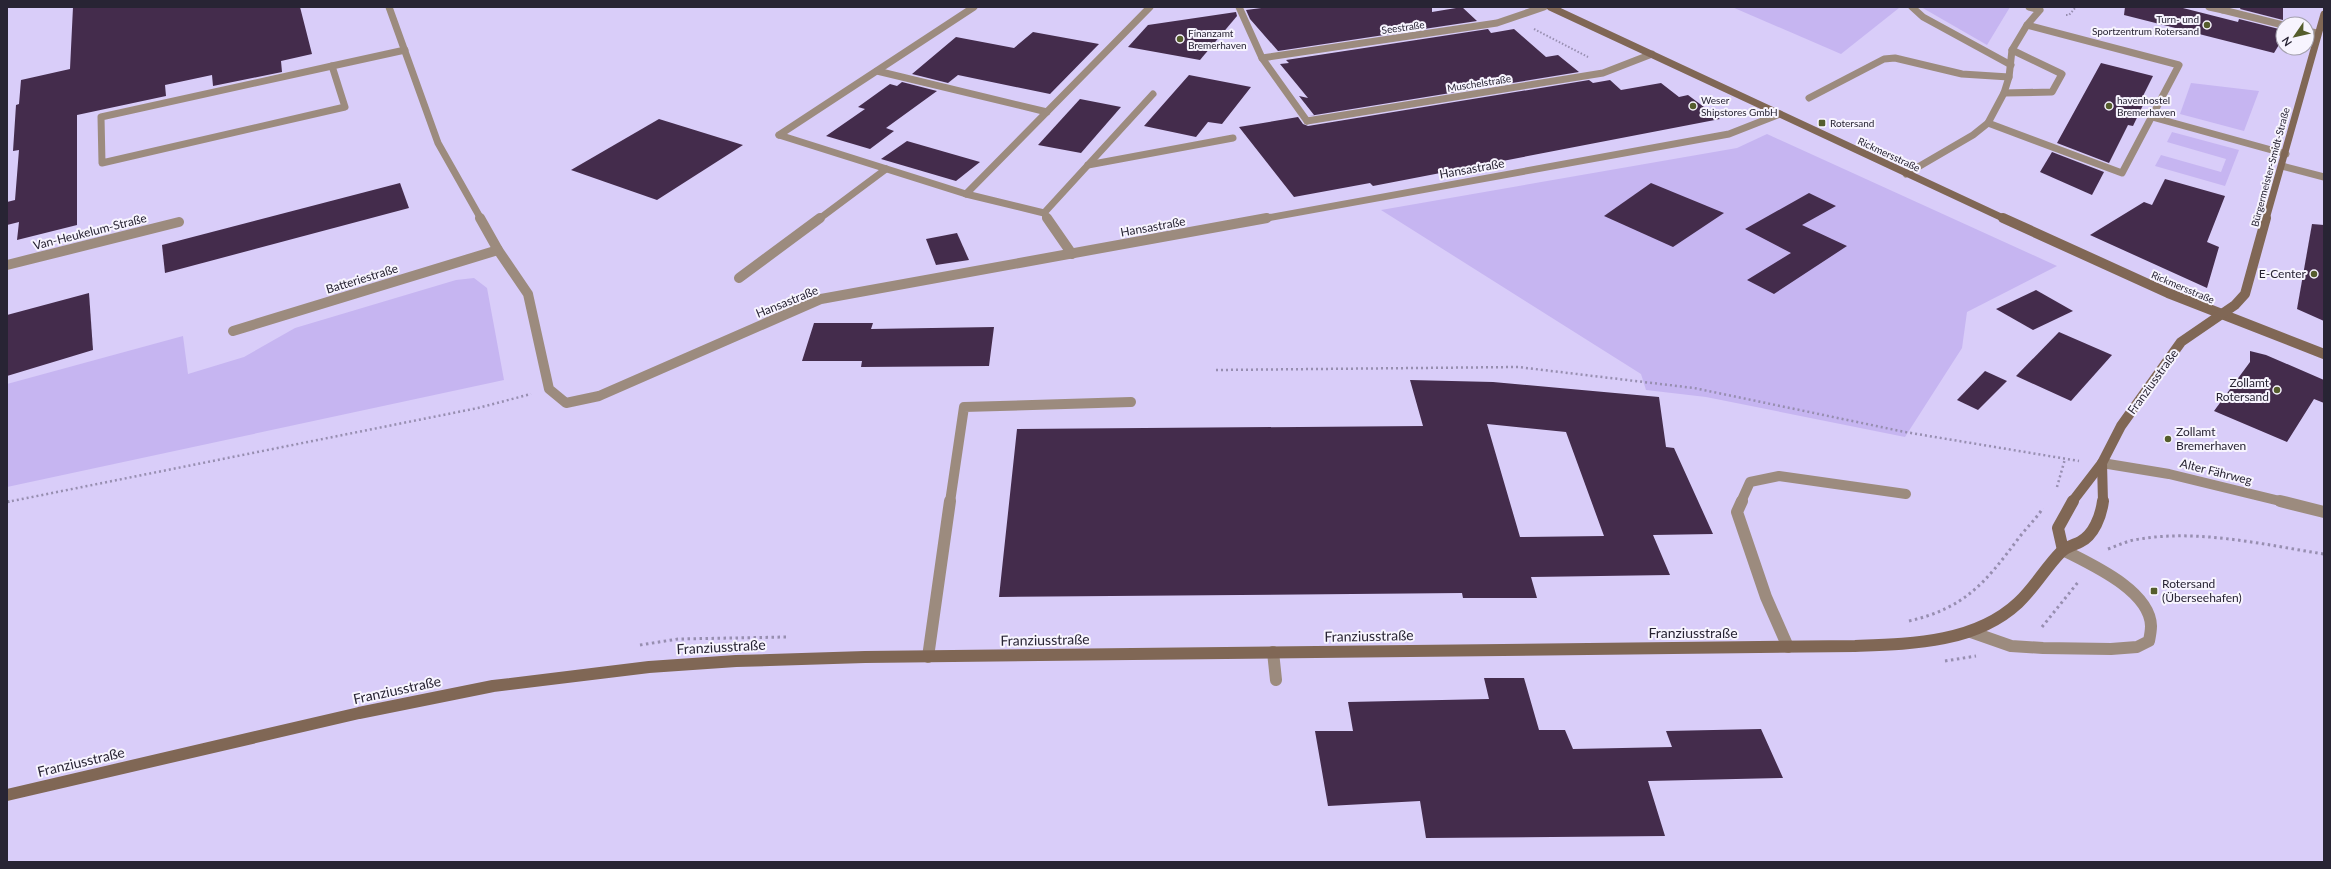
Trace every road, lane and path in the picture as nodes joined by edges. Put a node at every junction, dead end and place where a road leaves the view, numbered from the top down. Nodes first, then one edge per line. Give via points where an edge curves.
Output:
1 (389, 7) edge
2 (974, 7) edge
3 (1150, 7) edge
4 (1239, 7) edge
5 (1544, 7) edge
6 (1550, 7) edge
7 (1912, 7) edge
8 (2029, 7) edge
9 (2209, 7) edge
10 (2324, 14) edge
11 (1512, 18) junction
12 (2275, 23) edge
13 (2027, 25) junction
14 (2317, 33) joint
15 (405, 50) junction
16 (2012, 50) junction
17 (1652, 54) junction
18 (1262, 58) junction
19 (2011, 65) junction
20 (332, 66) junction
21 (1612, 69) junction
22 (877, 71) junction
23 (2009, 77) junction
24 (2004, 93) junction
25 (1153, 94) dead end
26 (1809, 98) dead end
27 (1047, 112) junction
28 (1780, 114) junction
29 (2152, 116) junction
30 (1988, 123) junction
31 (1233, 138) dead end
32 (2286, 154) junction
33 (1088, 165) junction
34 (2282, 166) junction
35 (886, 169) junction
36 (1906, 174) junction
37 (2324, 177) edge
38 (966, 194) junction
39 (1044, 214) junction
40 (179, 222) dead end
41 (498, 250) junction
42 (1072, 254) junction
43 (7, 265) edge
44 (739, 278) dead end
45 (2221, 315) junction
46 (233, 331) dead end
47 (2324, 354) edge
48 (1216, 370) dead end
49 (549, 389) junction
50 (1131, 402) dead end
51 (2066, 459) dead end
52 (2102, 463) junction
53 (1906, 494) dead end
54 (7, 502) edge
55 (2324, 512) edge
56 (2063, 550) junction
57 (2324, 554) edge
58 (2092, 565) junction
59 (1971, 632) junction
60 (2011, 646) junction
61 (1788, 647) junction
62 (1273, 652) junction
63 (928, 657) junction
64 (1940, 662) dead end
65 (1276, 680) dead end
66 (7, 795) edge

1 - 15 street
2 - 22 street
3 - 27 street
4 - 18 street
5 - 11 street, Seestraße
6 - 17 main road, Rickmersstraße
7 - 19 street via 1923,17
8 - 13 street via 2040,10
9 - 12 street
10 - 14 main road, Bürgermeister-Smidt-Straße
11 - 18 street, Seestraße via 1497,23
11 - 21 path
13 - 16 street
13 - 29 street via 2179,65
14 - 32 main road, Bürgermeister-Smidt-Straße
15 - 20 street
15 - 41 street via 438,144
16 - 19 street
16 - 24 street via 2062,74 2052,92
17 - 21 street, Muschelstraße
17 - 28 main road, Rickmersstraße
18 - 21 street, Muschelstraße via 1307,121 1603,73
19 - 23 street
20 - 20 street via 101,118 102,163 345,107
22 - 27 street
22 - 35 street via 779,135
23 - 24 street
23 - 26 street via 1962,74 1895,58 1884,59
24 - 30 street
25 - 33 street
27 - 38 street
28 - 36 main road, Rickmersstraße
28 - 42 street, Hansastraße via 1729,134
29 - 30 street via 2122,173
29 - 32 street
30 - 36 street
31 - 33 street
32 - 34 main road, Bürgermeister-Smidt-Straße
33 - 39 street
34 - 37 street
34 - 45 main road, Bürgermeister-Smidt-Straße via 2245,294
35 - 38 street
35 - 44 street
36 - 45 main road, Rickmersstraße
38 - 39 street
39 - 42 street
40 - 43 street, Van-Heukelum-Straße
41 - 46 street, Batteriestraße
41 - 49 street via 528,294
42 - 49 street, Hansastraße via 821,299 599,396 566,403
45 - 47 main road, Rickmersstraße
45 - 52 main road, Franziusstraße via 2181,342 2121,426
48 - 51 path via 1518,367 1694,388 1905,432
49 - 54 path via 478,408
50 - 63 street via 964,407
52 - 55 street, Alter Fährweg via 2168,474
52 - 56 main road, Franziusstraße via 2078,493 2061,521 2058,528
52 - 56 main road, Franziusstraße via 2104,490 2101,512 2090,534 2083,541
53 - 61 street via 1779,476 1750,482 1737,512 1774,622
56 - 58 street
56 - 59 main road, Franziusstraße via 2011,609
57 - 58 path via 2240,541 2145,538 2107,550
58 - 60 path via 2049,620 2034,634
58 - 60 street via 2131,591 2151,618 2153,630 2149,640 2137,647 2110,649
59 - 60 street
59 - 61 main road, Franziusstraße via 1915,644
60 - 64 path via 1970,658
61 - 62 main road, Franziusstraße
62 - 63 main road, Franziusstraße
62 - 65 street
63 - 66 main road, Franziusstraße via 752,659 672,664 520,682 367,711

